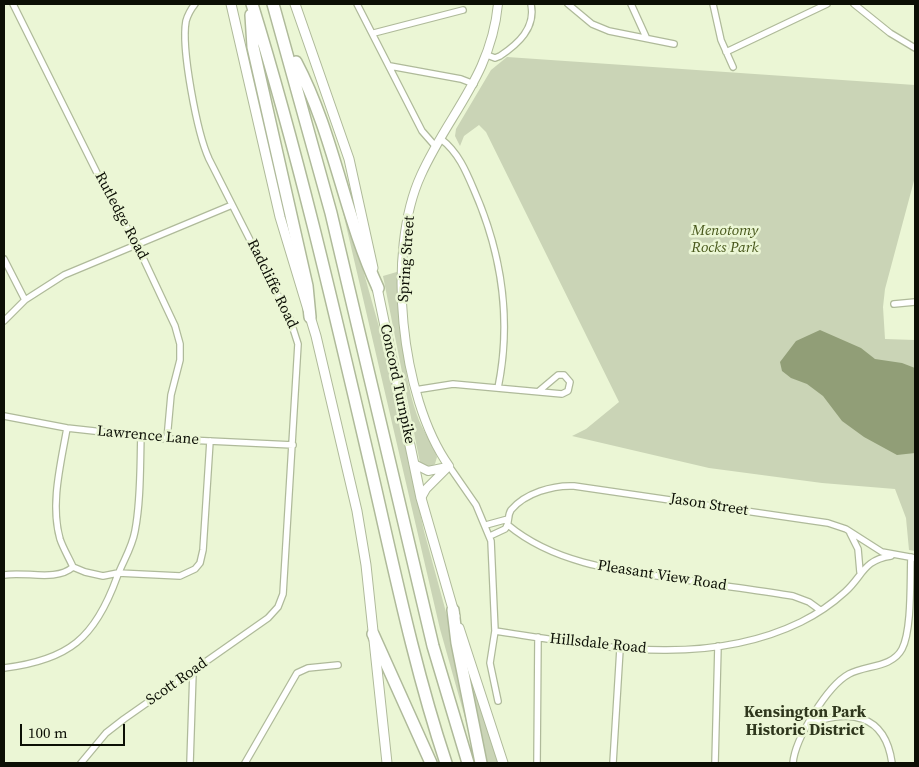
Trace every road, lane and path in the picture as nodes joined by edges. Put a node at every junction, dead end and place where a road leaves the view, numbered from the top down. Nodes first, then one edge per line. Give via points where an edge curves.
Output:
1 (13, 4) edge
2 (196, 4) edge
3 (231, 4) edge
4 (251, 4) edge
5 (273, 4) edge
6 (294, 4) edge
7 (357, 4) edge
8 (498, 4) edge
9 (531, 4) edge
10 (568, 4) edge
11 (631, 4) edge
12 (713, 4) edge
13 (827, 4) edge
14 (854, 4) edge
15 (463, 10) dead end
16 (374, 34) junction
17 (646, 37) junction
18 (284, 40) junction
19 (674, 44) dead end
20 (915, 48) edge
21 (726, 52) junction
22 (487, 55) junction
23 (390, 66) junction
24 (733, 67) dead end
25 (474, 84) junction
26 (441, 139) junction
27 (436, 147) junction
28 (232, 205) junction
29 (136, 245) junction
30 (4, 259) edge
31 (378, 288) junction
32 (25, 300) junction
33 (915, 302) edge
34 (894, 304) dead end
35 (310, 317) junction
36 (4, 321) edge
37 (498, 388) junction
38 (415, 390) junction
39 (539, 391) junction
40 (4, 416) edge
41 (68, 428) junction
42 (142, 435) junction
43 (167, 439) junction
44 (210, 441) junction
45 (293, 445) junction
46 (414, 464) junction
47 (449, 466) junction
48 (421, 498) junction
49 (508, 522) junction
50 (486, 525) junction
51 (849, 531) junction
52 (490, 536) junction
53 (894, 556) junction
54 (913, 558) edge
55 (73, 567) junction
56 (118, 573) junction
57 (860, 574) junction
58 (4, 575) edge
59 (278, 607) joint
60 (453, 610) junction
61 (820, 610) junction
62 (495, 631) junction
63 (373, 634) junction
64 (538, 637) junction
65 (718, 646) junction
66 (620, 650) junction
67 (338, 665) dead end
68 (4, 668) edge
69 (193, 672) junction
70 (498, 701) dead end
71 (809, 724) junction
72 (81, 763) edge
73 (190, 763) edge
74 (244, 763) edge
75 (387, 763) edge
76 (431, 763) edge
77 (446, 763) edge
78 (468, 763) edge
79 (481, 763) edge
80 (503, 763) edge
81 (537, 763) edge
82 (613, 763) edge
83 (715, 763) edge
84 (793, 763) edge
85 (892, 763) edge

1 - 29 street, Rutledge Road
2 - 28 street, Radcliffe Road via 188,17 185,32 196,118 204,147
3 - 35 main road via 281,223
4 - 35 highway via 253,47 307,286
4 - 77 highway via 307,198 408,631
5 - 18 highway, Concord Turnpike
6 - 31 main road, Concord Turnpike via 349,159
7 - 16 street
8 - 22 street, Spring Street
9 - 22 street via 533,18 525,34 500,56
10 - 17 street via 592,24 609,31
11 - 17 street
12 - 21 street
13 - 21 street
14 - 20 street via 890,34
15 - 16 street
16 - 23 street
17 - 19 street
18 - 31 highway via 308,85 324,126 363,256
18 - 78 highway, Concord Turnpike via 332,213 433,646
21 - 24 street
22 - 25 street, Spring Street
23 - 25 street
23 - 27 street via 422,131
25 - 26 street, Spring Street
26 - 27 street, Spring Street
26 - 37 street via 451,147 465,168 497,256 505,299 506,328
27 - 38 street, Spring Street via 415,192 406,239 404,325
28 - 29 street
28 - 45 street, Radcliffe Road via 297,338
29 - 32 street via 64,275
29 - 43 street, Rutledge Road via 175,326 180,344
30 - 32 street
31 - 46 main road, Concord Turnpike
32 - 36 street
33 - 34 street
35 - 63 main road via 358,518
37 - 38 street via 453,384
37 - 39 street
38 - 47 street, Spring Street via 428,432
39 - 39 street via 562,394 568,391 570,382 564,375 558,375
40 - 41 street, Lawrence Lane
41 - 42 street, Lawrence Lane
41 - 55 street via 56,512 60,539
42 - 43 street, Lawrence Lane
42 - 56 street via 135,530 128,556
43 - 44 street, Lawrence Lane
44 - 45 street, Lawrence Lane
44 - 56 street via 203,550 198,566 180,576
45 - 59 street, Radcliffe Road via 283,594
46 - 47 street via 428,471
46 - 48 main road, Concord Turnpike
47 - 48 street
47 - 50 street, Spring Street
48 - 60 main road, Concord Turnpike
49 - 50 street
49 - 51 street, Jason Street via 512,510 532,495 569,485 828,523
49 - 52 street, Jason Street via 501,532
49 - 61 street, Pleasant View Road via 537,544 582,562 793,596
50 - 52 street, Spring Street
51 - 53 street, Jason Street via 875,549
51 - 57 street via 859,554
52 - 62 street, Spring Street
53 - 54 street, Jason Street
53 - 57 street, Hillsdale Road via 873,561
54 - 71 street via 903,648 892,660 842,678
55 - 56 street via 103,576
55 - 58 street via 66,573 18,572
56 - 68 street via 106,608 95,625 78,640 49,658
57 - 61 street, Hillsdale Road via 845,593
59 - 69 street, Scott Road via 268,618
60 - 79 highway
60 - 80 main road, Concord Turnpike
61 - 65 street, Hillsdale Road via 790,626
62 - 64 street, Hillsdale Road
62 - 70 street, Spring Street via 490,663
63 - 75 main road
63 - 76 highway
64 - 66 street, Hillsdale Road
64 - 81 street
65 - 66 street, Hillsdale Road via 662,651
65 - 83 street
66 - 82 street
67 - 74 street via 308,668 297,673
69 - 72 street, Scott Road via 106,733
69 - 73 street
71 - 84 street via 796,747
71 - 85 street via 841,714 863,720 877,729 884,739

